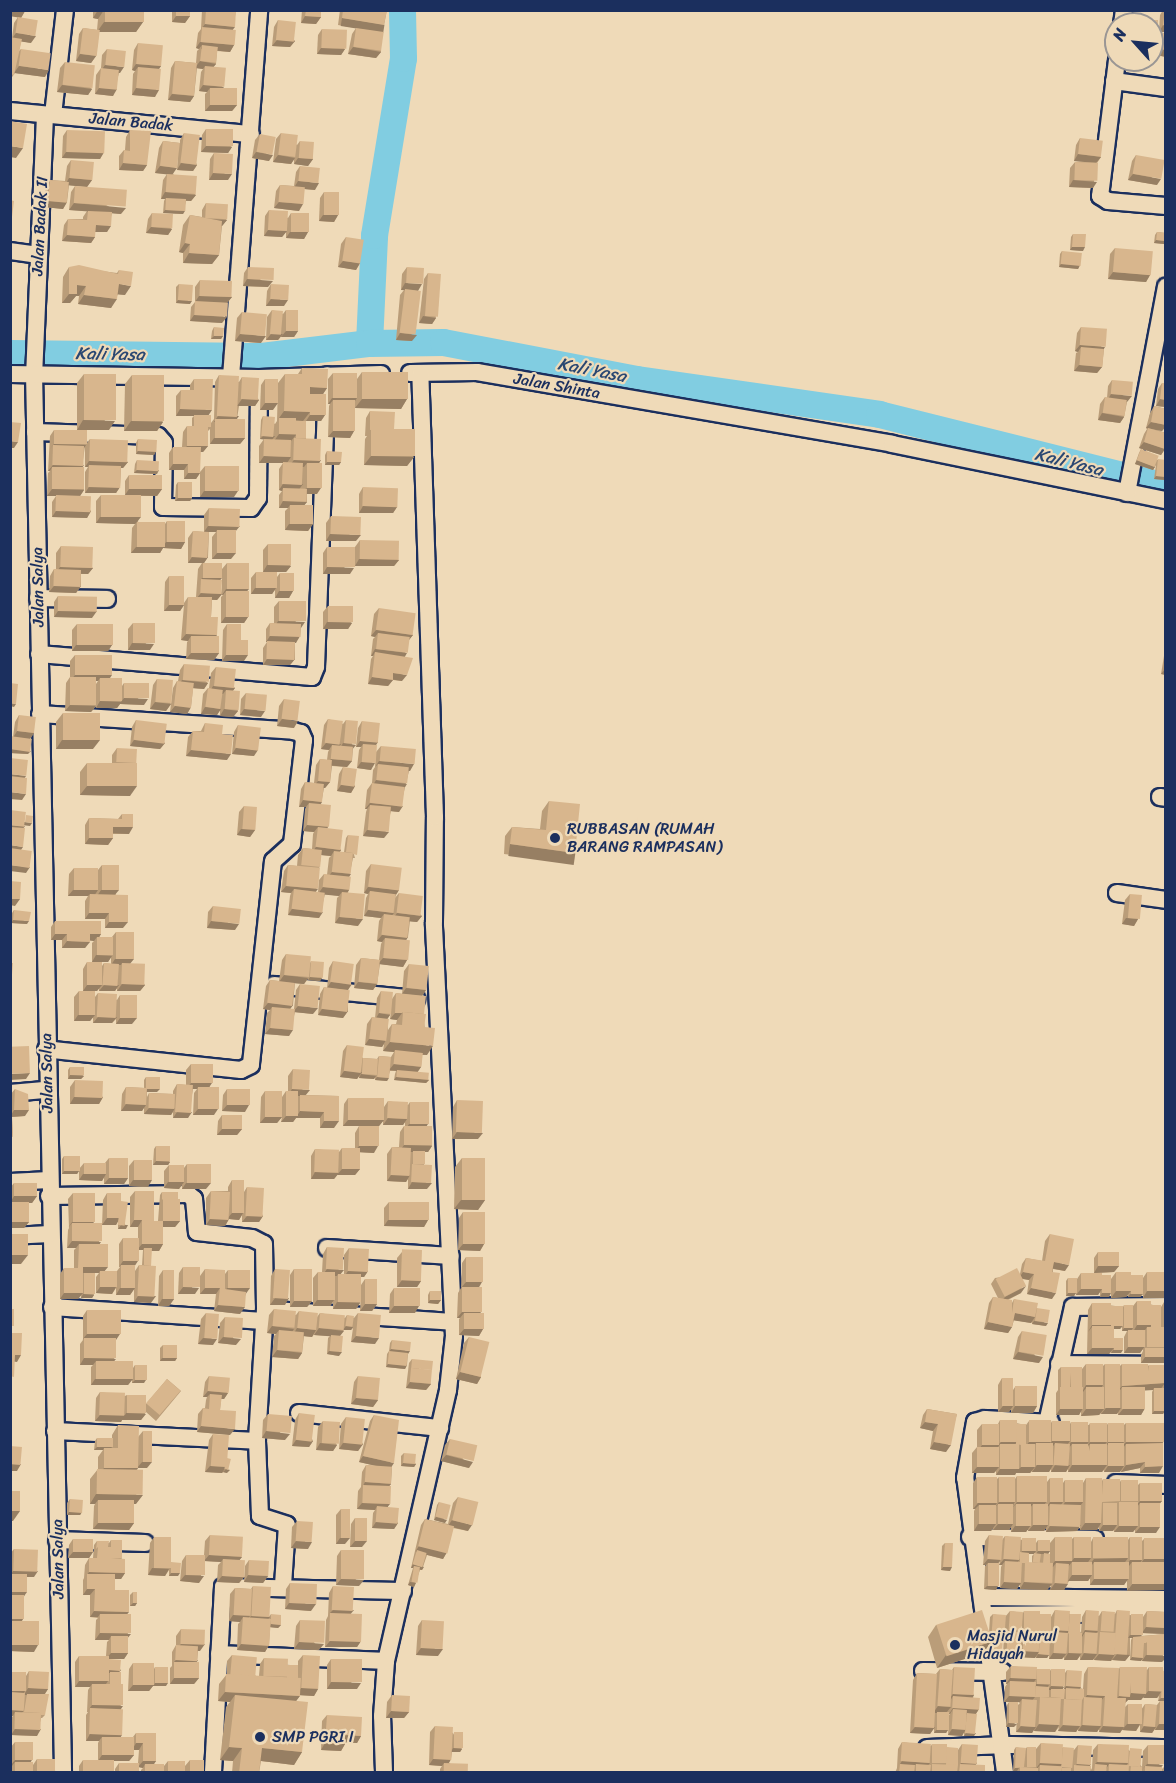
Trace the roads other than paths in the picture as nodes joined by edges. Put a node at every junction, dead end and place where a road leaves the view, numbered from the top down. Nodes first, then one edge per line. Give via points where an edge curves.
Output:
1 (65, 10) edge
2 (259, 10) edge
3 (1115, 72) edge
4 (1114, 81) junction
5 (1166, 88) edge
6 (10, 111) edge
7 (49, 115) junction
8 (251, 134) junction
9 (1166, 206) edge
10 (10, 251) edge
11 (38, 255) junction
12 (1166, 287) edge
13 (1161, 332) edge
14 (34, 367) junction
15 (420, 373) junction
16 (10, 374) edge
17 (231, 375) junction
18 (327, 375) junction
19 (259, 378) junction
20 (35, 432) junction
21 (1129, 484) junction
22 (1166, 500) edge
23 (38, 598) junction
24 (107, 599) dead end
25 (39, 654) junction
26 (40, 714) junction
27 (21, 763) edge
28 (41, 764) junction
29 (1118, 894) dead end
30 (1166, 900) edge
31 (261, 983) junction
32 (437, 1001) junction
33 (46, 1049) junction
34 (47, 1090) junction
35 (10, 1093) edge
36 (10, 1182) edge
37 (49, 1188) junction
38 (50, 1234) junction
39 (10, 1236) edge
40 (327, 1248) edge
41 (451, 1256) junction
42 (1166, 1306) edge
43 (52, 1307) junction
44 (264, 1315) junction
45 (453, 1322) junction
46 (1059, 1365) junction
47 (1166, 1365) edge
48 (299, 1413) edge
49 (1047, 1423) junction
50 (1071, 1424) edge
51 (440, 1428) junction
52 (55, 1431) junction
53 (257, 1441) junction
54 (965, 1478) junction
55 (989, 1479) edge
56 (1095, 1482) edge
57 (1166, 1485) edge
58 (970, 1537) junction
59 (1108, 1539) edge
60 (57, 1540) junction
61 (146, 1543) dead end
62 (283, 1586) junction
63 (403, 1591) junction
64 (982, 1597) junction
65 (1166, 1599) edge
66 (1077, 1606) junction
67 (1166, 1614) edge
68 (985, 1615) junction
69 (219, 1654) junction
70 (386, 1660) junction
71 (923, 1671) edge
72 (1019, 1671) edge
73 (988, 1672) junction
74 (996, 1745) junction
75 (1166, 1748) edge
76 (914, 1749) edge
77 (63, 1773) edge
78 (213, 1773) edge
79 (384, 1773) edge
80 (995, 1773) edge
81 (1005, 1773) edge

1 - 7 street, Jalan Badak II
2 - 8 street
3 - 4 street
4 - 5 street
4 - 9 street via 1101,197
6 - 7 street, Jalan Badak
7 - 8 street, Jalan Badak
7 - 11 street, Jalan Badak II
8 - 17 street
10 - 11 street
11 - 14 street, Jalan Badak II
12 - 13 street
13 - 21 street
14 - 16 street, Jalan Shinta
14 - 17 street, Jalan Shinta
14 - 20 street, Jalan Salya
15 - 18 street, Jalan Shinta
15 - 21 street, Jalan Shinta via 477,372
15 - 32 street
17 - 19 street, Jalan Shinta
18 - 19 street, Jalan Shinta
18 - 25 street via 316,667 312,676
19 - 20 street via 258,498 251,508 164,508 164,443 158,436
20 - 23 street, Jalan Salya
21 - 22 street, Jalan Shinta
23 - 24 street
23 - 25 street, Jalan Salya
25 - 26 street, Jalan Salya
26 - 28 street, Jalan Salya
26 - 31 street via 293,731 304,736 292,844 273,861
27 - 28 street
28 - 33 street, Jalan Salya
29 - 30 street
31 - 32 street
31 - 33 street via 254,1056 247,1068
32 - 41 street
33 - 34 street, Jalan Salya
34 - 35 street
34 - 37 street, Jalan Salya
36 - 37 street
37 - 38 street, Jalan Salya
37 - 44 street via 191,1195 197,1232 252,1238 264,1244
38 - 39 street
38 - 43 street, Jalan Salya
40 - 41 street
41 - 45 street
42 - 46 street via 1073,1307
43 - 44 street
43 - 52 street, Jalan Salya
44 - 45 street
44 - 53 street
45 - 51 street via 453,1359
46 - 47 street
46 - 49 street
48 - 51 street
49 - 50 street
49 - 54 street via 985,1419 975,1422
51 - 63 street
52 - 53 street
52 - 60 street, Jalan Salya
53 - 62 street via 260,1517 287,1525
54 - 55 street
54 - 58 street
56 - 57 street
58 - 59 street
58 - 64 street
60 - 61 street
60 - 77 street, Jalan Salya
62 - 63 street
62 - 69 street via 223,1587
63 - 70 street
64 - 66 street
64 - 68 street
65 - 66 street
66 - 67 street
66 - 68 street
68 - 73 street
69 - 70 street
69 - 78 street
70 - 79 street via 382,1716
71 - 73 street
72 - 73 street
73 - 74 street
74 - 75 street
74 - 76 street
74 - 80 street
74 - 81 street

